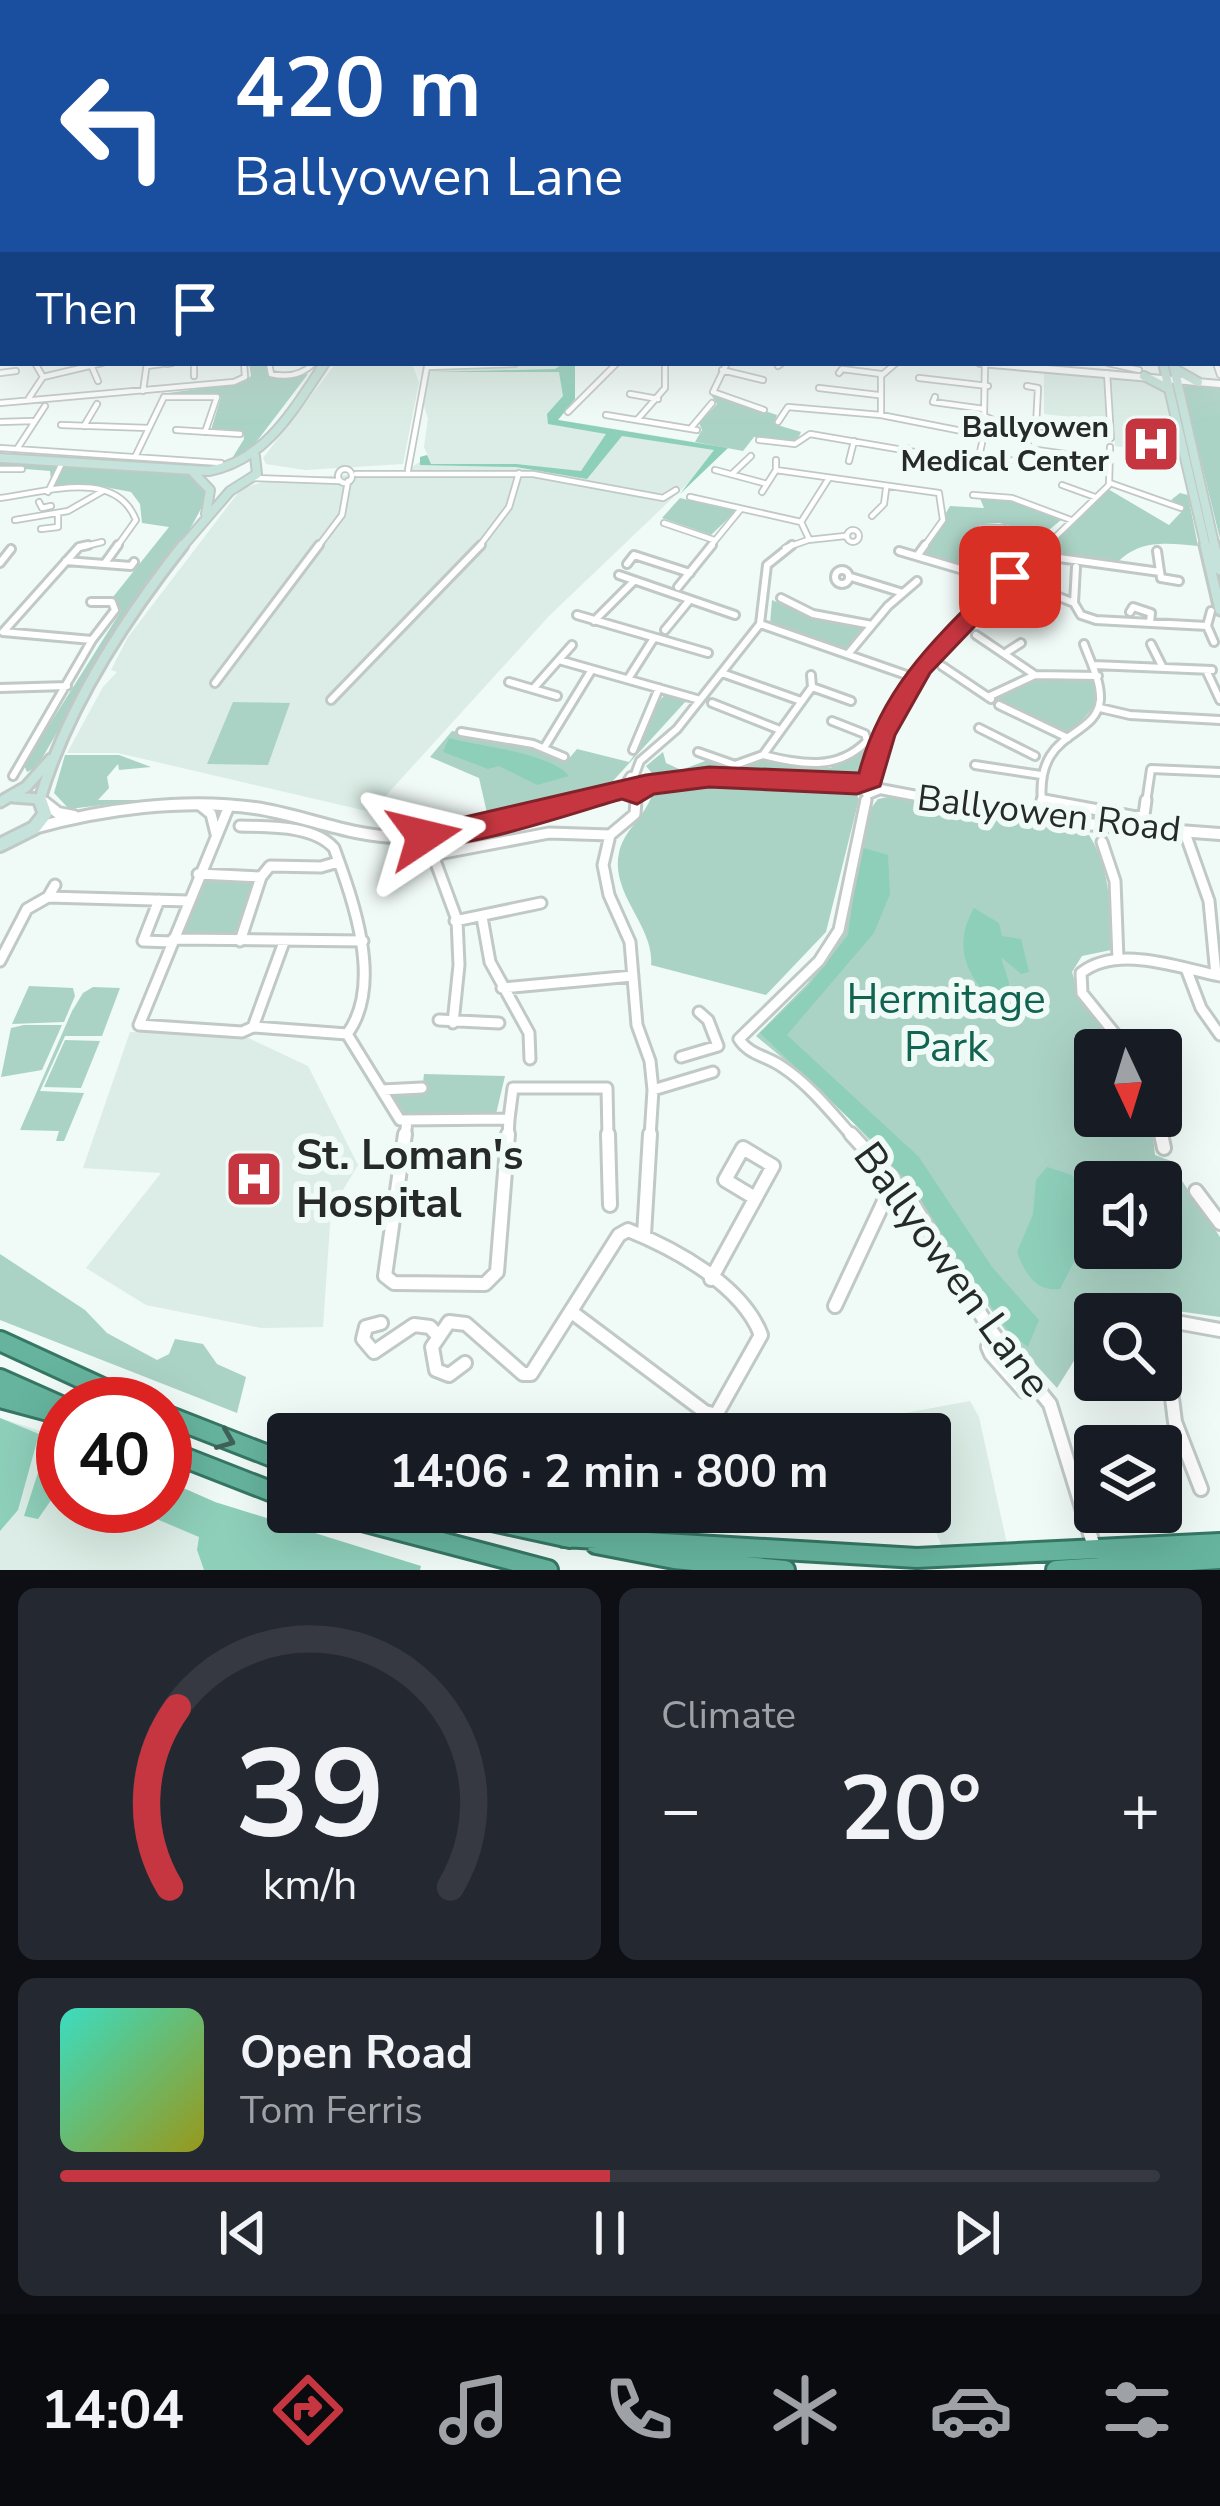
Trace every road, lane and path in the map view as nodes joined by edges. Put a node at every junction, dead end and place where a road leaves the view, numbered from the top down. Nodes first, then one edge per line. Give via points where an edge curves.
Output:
1 (37, 366) edge
2 (88, 366) edge
3 (92, 366) edge
4 (147, 366) edge
5 (194, 366) edge
6 (244, 366) edge
7 (270, 366) edge
8 (310, 366) edge
9 (324, 366) edge
10 (435, 366) edge
11 (614, 366) edge
12 (665, 366) edge
13 (724, 366) edge
14 (892, 366) edge
15 (982, 366) edge
16 (1011, 366) edge
17 (1079, 366) edge
18 (1118, 366) edge
19 (840, 369) edge
20 (16, 371) dead end
21 (1084, 371) junction
22 (0, 373) edge
23 (1107, 373) junction
24 (1141, 373) junction
25 (883, 374) junction
26 (194, 376) dead end
27 (1172, 376) edge
28 (43, 377) junction
29 (919, 378) dead end
30 (764, 379) dead end
31 (98, 381) dead end
32 (669, 382) junction
33 (1198, 382) joint
34 (680, 384) dead end
35 (1220, 384) edge
36 (988, 386) junction
37 (1027, 386) dead end
38 (817, 387) dead end
39 (143, 392) junction
40 (165, 393) junction
41 (630, 394) dead end
42 (878, 395) junction
43 (28, 399) junction
44 (659, 399) junction
45 (934, 402) dead end
46 (0, 403) edge
47 (712, 403) dead end
48 (98, 404) dead end
49 (45, 406) dead end
50 (984, 409) junction
51 (764, 410) dead end
52 (568, 412) dead end
53 (606, 415) dead end
54 (881, 415) junction
55 (637, 420) junction
56 (34, 421) junction
57 (0, 422) edge
58 (778, 422) dead end
59 (61, 425) dead end
60 (85, 426) junction
61 (1036, 426) junction
62 (149, 428) junction
63 (176, 430) dead end
64 (962, 431) dead end
65 (1073, 431) dead end
66 (206, 432) junction
67 (240, 434) dead end
68 (1023, 434) junction
69 (759, 440) dead end
70 (854, 441) junction
71 (982, 442) dead end
72 (0, 448) edge
73 (17, 448) junction
74 (907, 448) junction
75 (1030, 449) junction
76 (136, 455) junction
77 (1073, 455) dead end
78 (751, 456) dead end
79 (0, 458) edge
80 (776, 460) dead end
81 (849, 460) dead end
82 (62, 462) junction
83 (988, 463) junction
84 (221, 464) dead end
85 (0, 469) edge
86 (22, 469) dead end
87 (189, 469) junction
88 (904, 469) dead end
89 (253, 470) junction
90 (409, 470) junction
91 (716, 470) dead end
92 (776, 470) junction
93 (519, 473) junction
94 (356, 474) junction
95 (732, 474) junction
96 (233, 476) junction
97 (836, 476) junction
98 (342, 478) junction
99 (894, 478) dead end
100 (1110, 483) junction
101 (767, 484) junction
102 (1062, 486) dead end
103 (889, 489) junction
104 (104, 490) junction
105 (676, 490) dead end
106 (48, 492) junction
107 (762, 492) dead end
108 (973, 495) dead end
109 (690, 497) dead end
110 (1095, 497) junction
111 (0, 498) edge
112 (1181, 508) dead end
113 (740, 510) junction
114 (58, 514) junction
115 (872, 516) dead end
116 (15, 520) dead end
117 (1071, 520) junction
118 (204, 522) junction
119 (800, 522) junction
120 (664, 523) dead end
121 (1004, 528) dead end
122 (41, 530) dead end
123 (844, 536) dead end
124 (808, 539) junction
125 (715, 540) junction
126 (102, 542) dead end
127 (11, 549) dead end
128 (1039, 550) junction
129 (899, 551) dead end
130 (1157, 551) dead end
131 (917, 556) junction
132 (967, 558) junction
133 (66, 561) junction
134 (0, 562) edge
135 (134, 562) dead end
136 (105, 563) junction
137 (627, 564) dead end
138 (1005, 564) dead end
139 (1076, 567) dead end
140 (962, 570) junction
141 (1220, 570) edge
142 (1160, 572) junction
143 (690, 573) junction
144 (620, 575) dead end
145 (851, 578) dead end
146 (1007, 580) junction
147 (1179, 580) dead end
148 (634, 581) junction
149 (917, 581) dead end
150 (1025, 584) junction
151 (678, 587) dead end
152 (903, 592) junction
153 (781, 598) dead end
154 (91, 602) dead end
155 (688, 602) junction
156 (1074, 603) junction
157 (1003, 605) dead end
158 (1216, 610) edge
159 (1130, 612) dead end
160 (735, 615) dead end
161 (577, 616) dead end
162 (593, 622) junction
163 (1150, 623) junction
164 (760, 624) junction
165 (872, 626) junction
166 (1207, 626) junction
167 (665, 630) dead end
168 (2, 632) edge
169 (976, 635) dead end
170 (654, 638) junction
171 (92, 640) junction
172 (1214, 642) dead end
173 (1021, 644) dead end
174 (1084, 644) dead end
175 (572, 645) dead end
176 (1152, 645) dead end
177 (708, 652) dead end
178 (1007, 652) junction
179 (848, 654) junction
180 (559, 660) junction
181 (1094, 665) junction
182 (942, 666) dead end
183 (1163, 668) junction
184 (591, 670) junction
185 (722, 673) junction
186 (811, 675) dead end
187 (1035, 675) junction
188 (1098, 676) junction
189 (914, 678) junction
190 (628, 679) junction
191 (215, 682) dead end
192 (509, 682) dead end
193 (68, 686) junction
194 (812, 687) junction
195 (0, 688) edge
196 (659, 688) junction
197 (533, 689) junction
198 (556, 695) dead end
199 (331, 700) dead end
200 (700, 700) junction
201 (993, 700) junction
202 (1220, 700) edge
203 (802, 701) junction
204 (851, 701) dead end
205 (712, 703) dead end
206 (1100, 708) junction
207 (1220, 720) edge
208 (832, 721) dead end
209 (979, 728) dead end
210 (780, 730) junction
211 (461, 732) dead end
212 (1068, 738) junction
213 (1014, 746) junction
214 (544, 748) junction
215 (633, 750) dead end
216 (698, 752) dead end
217 (763, 755) junction
218 (1035, 756) dead end
219 (563, 757) dead end
220 (51, 759) junction
221 (975, 765) dead end
222 (1011, 769) junction
223 (1220, 772) edge
224 (1041, 775) junction
225 (13, 776) dead end
226 (634, 777) junction
227 (871, 779) junction
228 (646, 784) junction
229 (857, 784) junction
230 (624, 788) junction
231 (874, 792) junction
232 (637, 794) junction
233 (6, 799) edge
234 (1042, 800) junction
235 (42, 801) junction
236 (200, 806) junction
237 (229, 806) junction
238 (85, 818) junction
239 (1044, 820) junction
240 (240, 826) dead end
241 (34, 828) junction
242 (1185, 833) junction
243 (1220, 834) edge
244 (216, 835) junction
245 (610, 835) junction
246 (1102, 842) dead end
247 (0, 843) edge
248 (338, 862) junction
249 (199, 874) junction
250 (261, 877) junction
251 (55, 885) dead end
252 (48, 897) junction
253 (159, 900) junction
254 (188, 901) junction
255 (1215, 902) edge
256 (541, 903) dead end
257 (482, 916) junction
258 (455, 921) junction
259 (173, 940) junction
260 (240, 941) junction
261 (363, 941) junction
262 (284, 942) junction
263 (1118, 959) junction
264 (0, 961) edge
265 (1187, 971) junction
266 (633, 976) junction
267 (1218, 976) edge
268 (502, 988) junction
269 (699, 1012) dead end
270 (439, 1020) dead end
271 (453, 1023) junction
272 (499, 1023) dead end
273 (253, 1027) junction
274 (1111, 1029) edge
275 (347, 1034) junction
276 (1220, 1035) edge
277 (739, 1040) junction
278 (718, 1046) junction
279 (681, 1057) dead end
280 (530, 1059) dead end
281 (713, 1072) dead end
282 (422, 1088) dead end
283 (382, 1090) junction
284 (653, 1090) junction
285 (508, 1119) junction
286 (407, 1121) junction
287 (1162, 1137) edge
288 (1164, 1148) dead end
289 (900, 1185) junction
290 (1196, 1191) dead end
291 (755, 1198) junction
292 (610, 1205) dead end
293 (1220, 1223) edge
294 (644, 1235) junction
295 (711, 1279) junction
296 (835, 1306) dead end
297 (573, 1313) junction
298 (381, 1323) dead end
299 (1182, 1323) edge
300 (1220, 1330) edge
301 (437, 1335) junction
302 (998, 1340) junction
303 (0, 1341) edge
304 (465, 1363) dead end
305 (78, 1377) edge
306 (0, 1379) edge
307 (1024, 1390) dead end
308 (36, 1397) edge
309 (0, 1398) edge
310 (1172, 1401) edge
311 (36, 1405) edge
312 (192, 1426) edge
313 (267, 1455) edge
314 (192, 1461) edge
315 (1201, 1489) dead end
316 (267, 1490) edge
317 (408, 1533) edge
318 (546, 1533) edge
319 (564, 1537) junction
320 (1220, 1543) edge
321 (1095, 1552) junction
322 (1220, 1559) edge
323 (548, 1570) edge
324 (784, 1570) edge
325 (1056, 1570) edge

1 - 28 street
2 - 28 street
3 - 31 street
4 - 39 street
5 - 26 street
6 - 40 street via 239,381
7 - 8 street via 278,376
9 - 89 main road
10 - 90 street via 426,368
11 - 52 street
12 - 32 street
13 - 30 street
13 - 51 street via 708,388
14 - 25 street
15 - 36 street
16 - 21 street
17 - 21 street
18 - 24 street
19 - 25 street
20 - 22 street
21 - 23 street
23 - 24 street
23 - 100 street
24 - 27 main road
25 - 42 street
27 - 33 main road
27 - 141 main road
27 - 158 main road
28 - 43 street
29 - 36 street
32 - 34 street
32 - 44 street
33 - 35 street
36 - 50 street
37 - 61 street via 1038,388
38 - 42 street
39 - 40 street
39 - 43 street
40 - 62 street
40 - 66 street via 218,398
41 - 44 street
42 - 54 street
43 - 46 street
44 - 55 street
45 - 50 street
47 - 55 street via 694,429
48 - 60 street
49 - 56 street
50 - 68 street via 988,419
53 - 55 street
54 - 58 street via 788,406
54 - 64 street
56 - 57 street
56 - 73 street
59 - 60 street
60 - 62 street
61 - 65 street
61 - 68 street
62 - 76 street
63 - 66 street
66 - 67 street
68 - 75 street
69 - 70 street via 795,444 810,434
70 - 74 street
70 - 81 street
71 - 83 street
72 - 73 street
73 - 76 street
74 - 83 street
74 - 88 street
75 - 77 street
75 - 83 street via 1020,459
76 - 84 street
78 - 95 street
79 - 82 main road
80 - 92 street
82 - 87 main road
82 - 106 street
85 - 86 street
87 - 96 main road
87 - 118 main road via 212,496
89 - 96 main road
89 - 96 main road
89 - 98 street
90 - 93 street
90 - 94 street
91 - 95 street
92 - 97 street
92 - 101 street
93 - 105 street via 663,498
93 - 199 street via 492,534
94 - 98 street
94 - 98 street
95 - 101 street
96 - 118 main road
97 - 103 street
97 - 119 street
98 - 191 street via 349,499 342,515
99 - 103 street
100 - 110 street
100 - 112 street
101 - 107 street
102 - 110 street
103 - 115 street
103 - 131 street via 941,498 940,528
104 - 106 street
104 - 114 street
104 - 136 street via 129,498 136,520
106 - 111 street
108 - 117 street via 1012,494
109 - 113 street
110 - 117 street
113 - 119 street
113 - 125 street
114 - 116 street via 42,508
114 - 122 street via 58,527
117 - 128 street
118 - 220 main road via 105,662
119 - 124 street
120 - 125 street
121 - 132 street via 980,528
123 - 124 street
124 - 164 street via 767,566
125 - 143 street
126 - 133 street via 84,544
127 - 134 street
128 - 142 street
128 - 146 street
129 - 131 street
130 - 142 street
131 - 140 street
132 - 138 street
132 - 140 street
133 - 136 street
133 - 168 street
135 - 136 street
137 - 143 street via 634,555
139 - 156 street
140 - 146 street
142 - 147 street
143 - 151 street
144 - 148 street
145 - 152 street
146 - 150 street
146 - 189 street
148 - 155 street
148 - 162 street
149 - 152 street
150 - 156 street
150 - 157 street
152 - 165 street
153 - 165 street via 806,612
154 - 171 street via 116,607
155 - 160 street
155 - 167 street
156 - 163 street via 1096,620
158 - 166 street
159 - 163 street via 1151,613
161 - 162 street
162 - 170 street
163 - 166 street
164 - 179 street
164 - 185 street
165 - 179 street
166 - 172 street
168 - 171 street
169 - 178 street
170 - 177 street
170 - 190 street
171 - 193 street
173 - 178 street
174 - 181 street
175 - 180 street
176 - 183 street
178 - 187 street
179 - 189 street
180 - 184 street
180 - 197 street
181 - 183 street
181 - 188 street
182 - 201 street
183 - 202 street via 1209,670
184 - 190 street
184 - 214 street
185 - 200 street
185 - 203 street
186 - 194 street
187 - 188 street
187 - 201 street
188 - 206 street
189 - 227 street via 882,735
190 - 196 street
192 - 197 street
193 - 195 street
193 - 225 street
194 - 203 street
194 - 204 street
196 - 200 street
196 - 215 street
197 - 198 street
200 - 226 street
201 - 212 street
203 - 210 street
205 - 210 street
206 - 207 street
206 - 212 street
208 - 217 street via 865,734 853,756 818,765
209 - 213 street
210 - 217 street
211 - 214 street
212 - 224 street
213 - 218 street
213 - 222 street
214 - 219 street
216 - 217 street via 735,765
220 - 233 main road
220 - 235 main road
221 - 222 street
222 - 224 street
223 - 234 street via 1151,770 1144,815 1136,817
224 - 234 street
226 - 228 street
226 - 230 street
227 - 229 street
227 - 231 street
228 - 229 street via 751,777
228 - 232 street
229 - 231 street
230 - 232 street
230 - 237 street via 424,836 367,834
231 - 239 street, Ballyowen Road
231 - 277 street via 856,828 839,930
232 - 245 street via 635,814
233 - 235 main road
234 - 239 street
235 - 238 street
235 - 241 main road via 45,814
236 - 237 street
236 - 238 street
236 - 244 street
237 - 244 street
238 - 241 street
239 - 242 street, Ballyowen Road
240 - 248 street via 323,838
241 - 247 main road
242 - 243 street, Ballyowen Road
242 - 255 street
244 - 249 street
245 - 258 street via 549,833 437,853 432,863
245 - 266 street via 603,865
246 - 263 street via 1114,881
248 - 250 street via 270,866
248 - 261 street
249 - 250 street
249 - 254 street
250 - 260 street
251 - 252 street
252 - 253 street
252 - 264 street via 27,909
253 - 254 street
253 - 259 street via 143,941
254 - 259 street
255 - 267 street
256 - 257 street
257 - 258 street
257 - 268 street
258 - 271 street
259 - 260 street
259 - 273 street via 139,1025
260 - 262 street
261 - 262 street
261 - 275 street via 357,1022
262 - 273 street
263 - 265 street
263 - 274 street via 1095,960 1080,982
265 - 267 street
265 - 276 street
266 - 268 street
266 - 284 street
268 - 280 street via 525,1022
269 - 278 street
270 - 271 street
271 - 272 street
273 - 275 street
275 - 283 street
277 - 278 street
277 - 289 street, Ballyowen Lane via 806,1085
278 - 279 street
281 - 284 street
282 - 283 street
283 - 286 street
284 - 294 street
285 - 286 street
285 - 286 street via 497,1272 485,1284 394,1283 385,1276
285 - 292 street via 517,1087 610,1089
287 - 288 street
289 - 296 street via 887,1195
289 - 302 street, Ballyowen Lane
290 - 293 street
291 - 291 street via 772,1166 743,1148 725,1180
291 - 295 street
294 - 295 street
294 - 297 street via 619,1234
295 - 297 street via 761,1327 716,1415
297 - 301 street via 531,1373 466,1324 448,1322
298 - 301 street via 366,1328 363,1339 374,1352 414,1324
299 - 300 street
301 - 304 street via 436,1370 448,1375
302 - 307 street via 991,1354
302 - 321 street, Ballyowen Lane via 1059,1423
303 - 305 highway
306 - 308 highway
309 - 311 highway
310 - 315 street
312 -> 313 highway
314 - 316 highway
317 - 323 highway
318 - 319 highway
319 - 321 highway via 870,1557
319 - 324 highway
320 - 321 highway
322 - 325 highway

